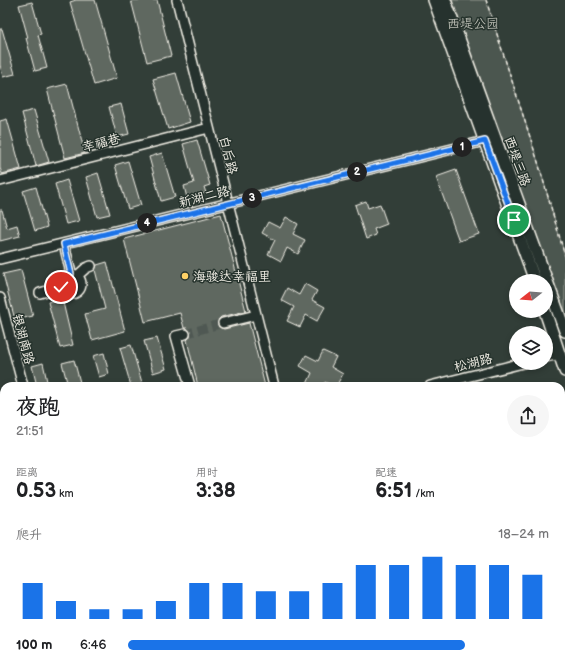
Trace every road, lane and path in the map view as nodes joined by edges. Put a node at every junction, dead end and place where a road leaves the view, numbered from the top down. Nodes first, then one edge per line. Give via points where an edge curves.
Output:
1 (177, 0) edge
2 (434, 0) edge
3 (445, 0) edge
4 (486, 0) edge
5 (209, 128) junction
6 (485, 141) junction
7 (0, 182) edge
8 (228, 204) junction
9 (64, 244) junction
10 (565, 256) edge
11 (0, 259) edge
12 (91, 266) dead end
13 (532, 274) edge
14 (74, 275) junction
15 (61, 287) junction
16 (40, 293) dead end
17 (0, 298) edge
18 (256, 315) junction
19 (547, 318) edge
20 (223, 323) tunnel mouth
21 (565, 331) edge
22 (185, 334) dead end
23 (560, 354) junction
24 (553, 356) edge
25 (509, 366) edge
26 (565, 371) edge
27 (22, 382) edge
28 (189, 382) edge
29 (273, 382) edge
30 (446, 382) edge

1 - 5 street, 白后路
2 - 6 main road, 西堤三路
3 - 21 main road, 西堤三路
4 - 10 path
5 - 7 street, 幸福巷
5 - 8 street, 白后路
6 - 8 street, 新湖二路
6 - 13 main road, 西堤三路
8 - 9 street, 新湖二路
8 - 18 street, 白后路
9 - 11 street, 新湖二路
9 - 14 street
12 - 14 street
14 - 15 street via 68,274 62,278
14 - 15 street via 81,282 78,291 68,294
15 - 16 street
17 - 27 street, 银湖南路
18 - 20 street
18 - 29 street, 白后路
19 - 23 main road
22 - 28 street via 176,336
23 - 24 street
23 - 26 main road
25 - 30 street, 松湖路

